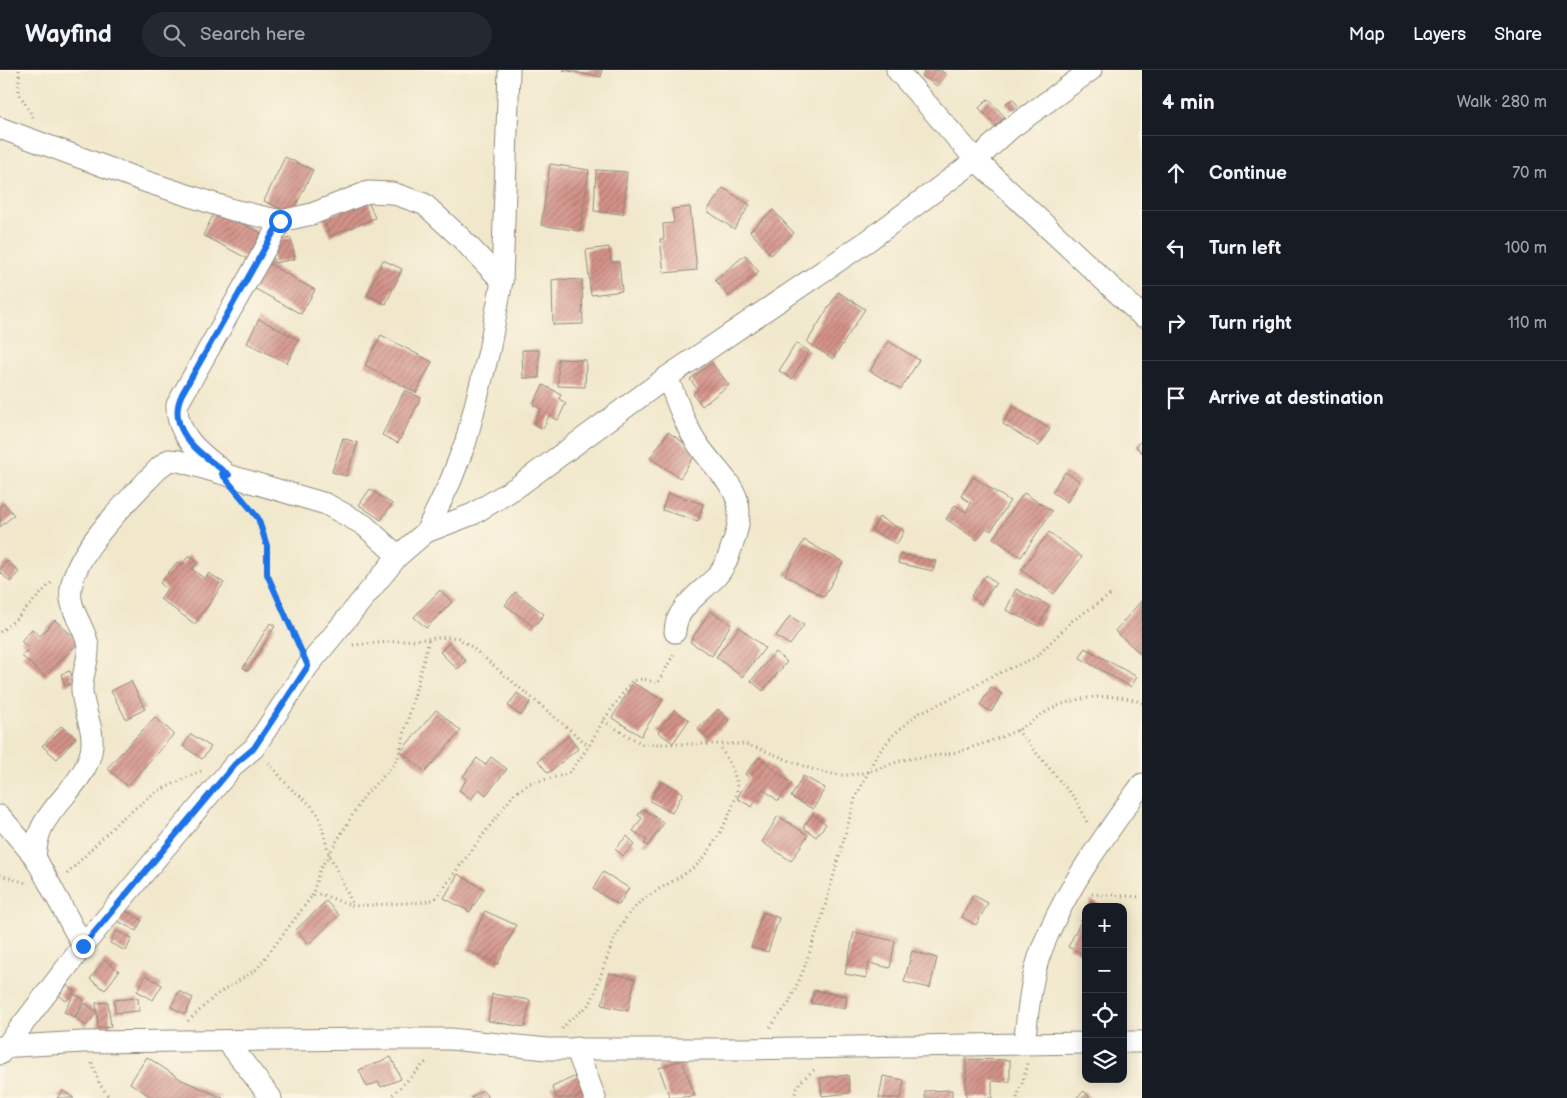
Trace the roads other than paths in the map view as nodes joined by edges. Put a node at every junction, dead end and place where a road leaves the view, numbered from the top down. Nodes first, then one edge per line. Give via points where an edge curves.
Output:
1 (509, 70) edge
2 (897, 70) edge
3 (1091, 70) edge
4 (0, 128) edge
5 (976, 160) junction
6 (280, 221) junction
7 (502, 281) junction
8 (1142, 316) edge
9 (667, 377) junction
10 (229, 475) junction
11 (426, 532) junction
12 (398, 556) junction
13 (675, 632) road end
14 (1142, 784) edge
15 (0, 816) edge
16 (35, 857) junction
17 (83, 946) junction
18 (227, 1041) junction
19 (1127, 1042) edge
20 (1142, 1042) edge
21 (1082, 1043) edge
22 (1024, 1044) junction
23 (576, 1048) junction
24 (2, 1049) edge
25 (272, 1098) edge
26 (595, 1098) edge

1 - 7 street
2 - 5 street
3 - 5 street via 1011,128
4 - 6 street via 144,181 233,210
5 - 8 street
5 - 9 street via 869,240
6 - 7 street via 312,214 368,192 392,193 424,204
6 - 10 street via 177,405 182,431 194,446
7 - 11 street via 489,351 466,441
9 - 11 street via 517,486 473,514
9 - 13 street via 692,434 729,481 740,509 736,536 719,574 680,613 675,622
10 - 12 street via 326,504 364,524
10 - 16 street via 169,460 110,520 82,557 71,599 88,647 81,683 94,739 91,755 79,779 42,826
11 - 12 street
12 - 17 street via 308,666 254,748 235,764
14 - 22 street via 1097,848 1040,954 1031,988
15 - 16 street
16 - 17 street
17 - 24 street
18 - 23 street via 450,1039 547,1050
18 - 24 street via 83,1042
18 - 25 street
19 - 20 street
21 - 22 street
22 - 23 street via 745,1049
23 - 26 street

